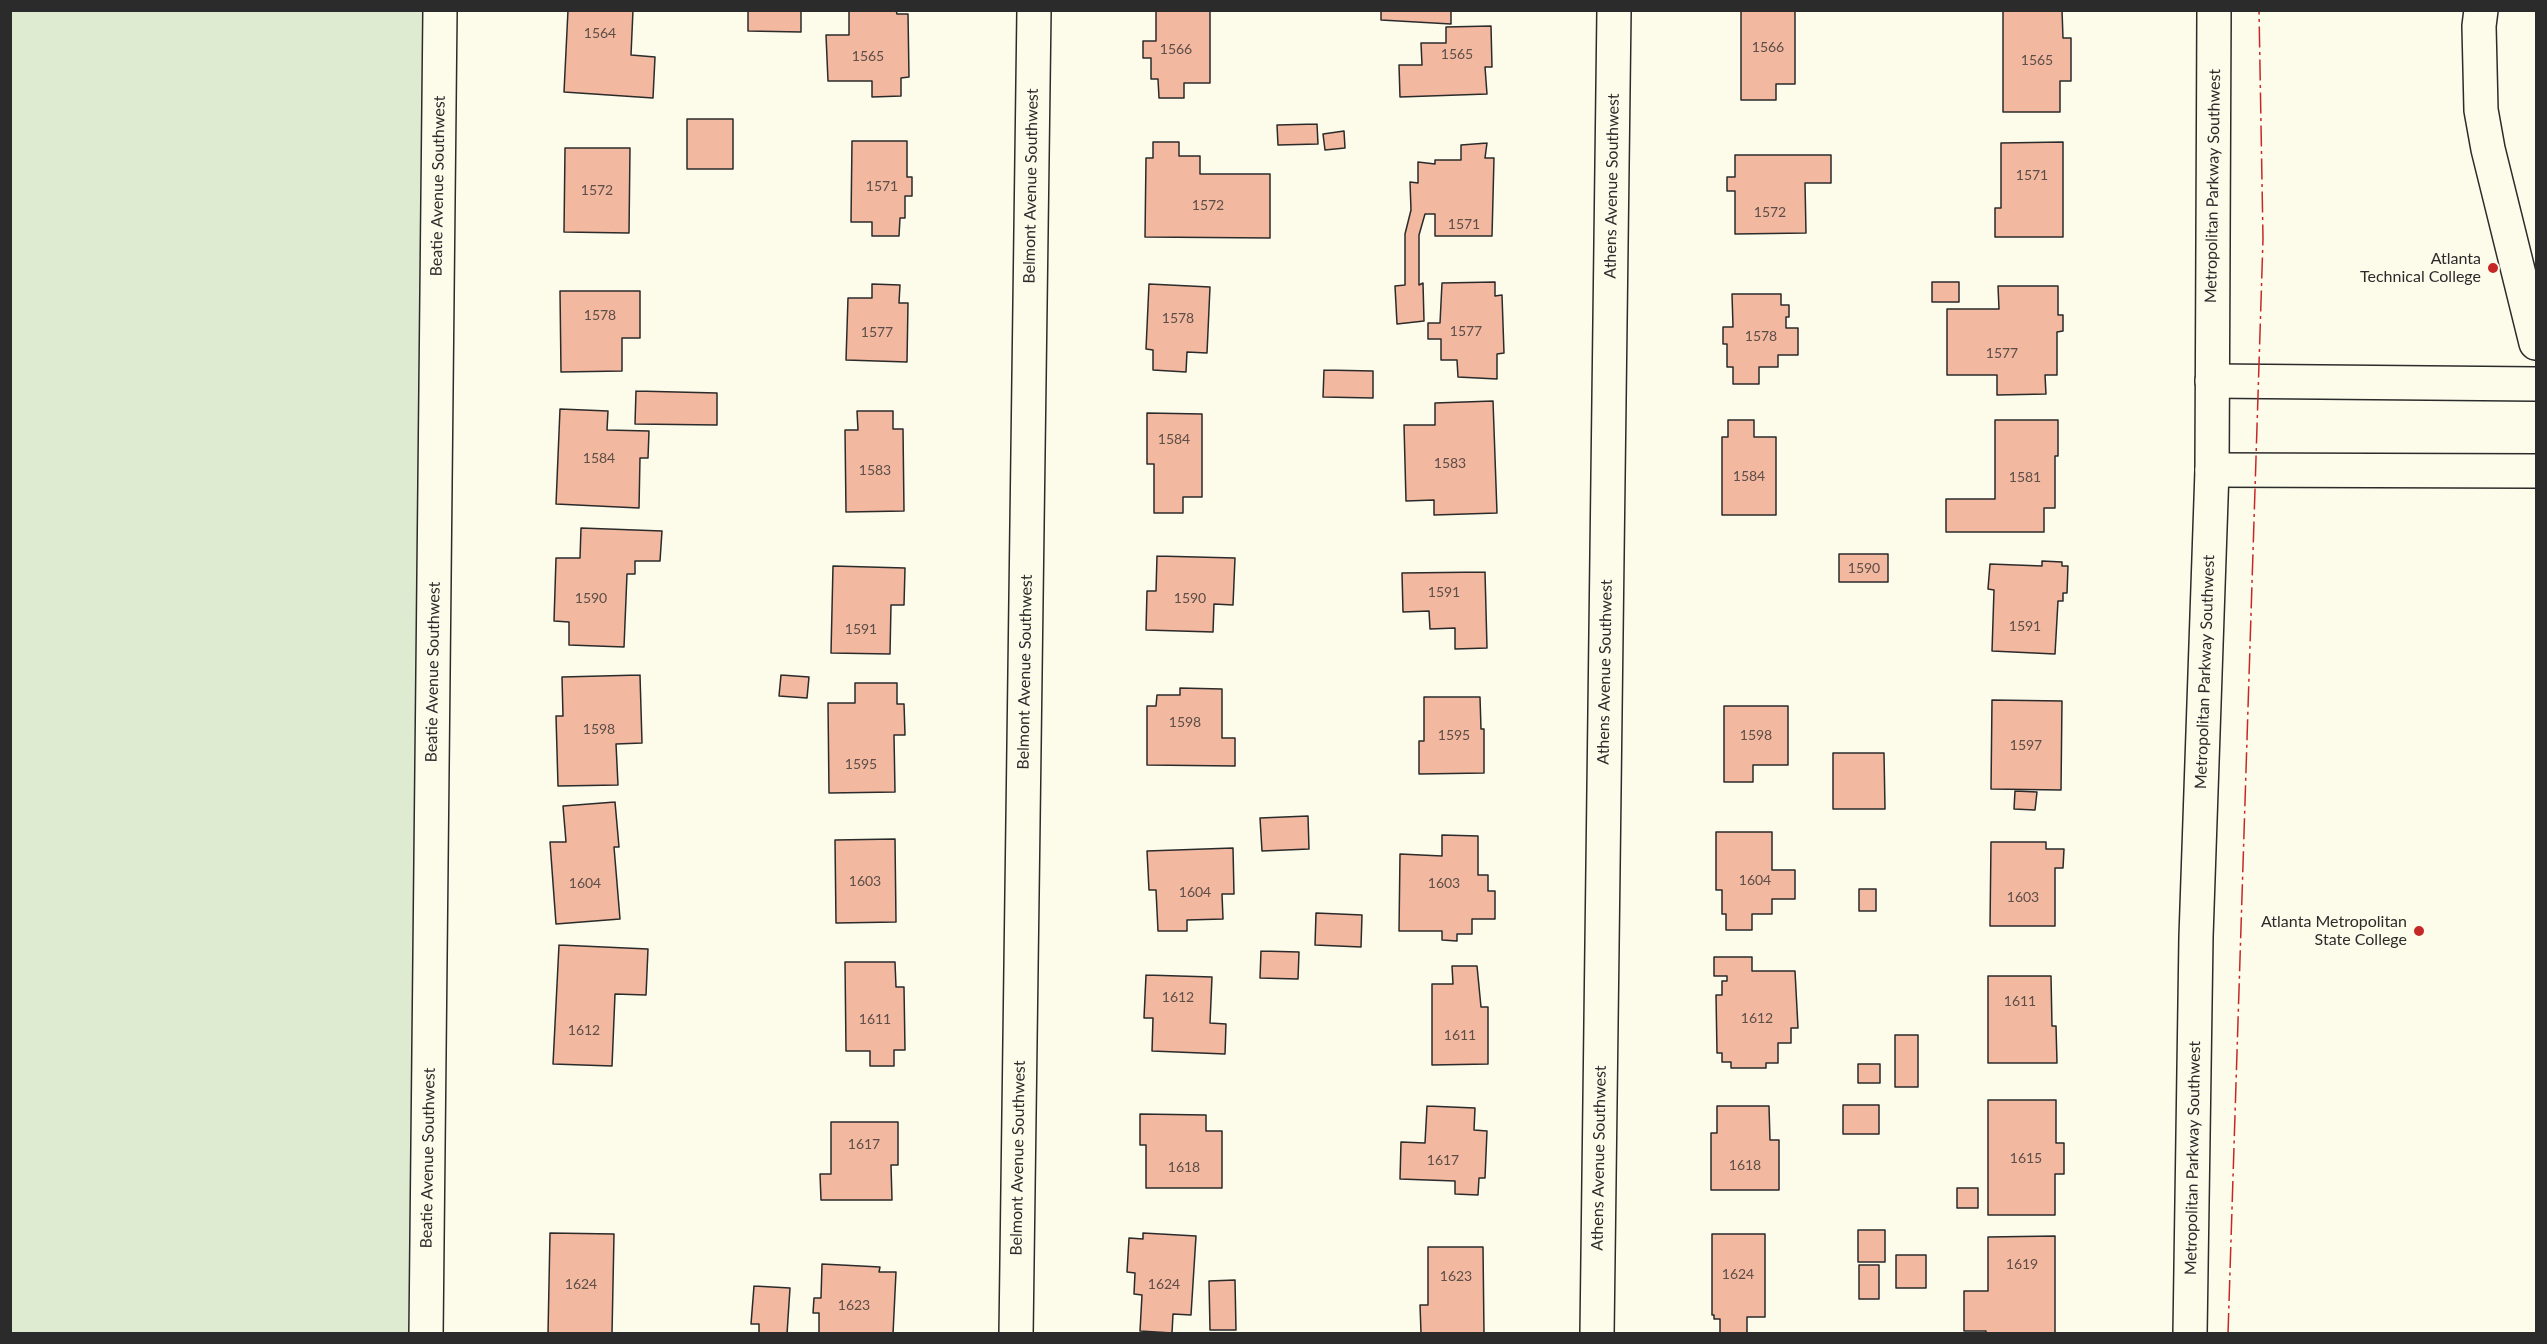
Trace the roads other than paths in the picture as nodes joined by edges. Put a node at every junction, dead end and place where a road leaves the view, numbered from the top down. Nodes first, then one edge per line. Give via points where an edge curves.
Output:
1 (440, 10) edge
2 (1034, 10) edge
3 (1614, 10) edge
4 (2214, 10) edge
5 (2481, 10) edge
6 (2523, 233) edge
7 (2536, 343) edge
8 (2212, 381) junction
9 (2536, 384) edge
10 (2211, 470) junction
11 (2536, 471) edge
12 (426, 1334) edge
13 (1016, 1334) edge
14 (1597, 1334) edge
15 (2190, 1334) edge

1 - 12 street, Beatie Avenue Southwest
2 - 13 street, Belmont Avenue Southwest
3 - 14 street, Athens Avenue Southwest
4 - 8 street, Metropolitan Parkway Southwest
5 - 6 street via 2481,110 2488,149
6 - 7 street
8 - 9 street
8 - 10 street, Metropolitan Parkway Southwest
10 - 11 street
10 - 15 street, Metropolitan Parkway Southwest via 2196,937

